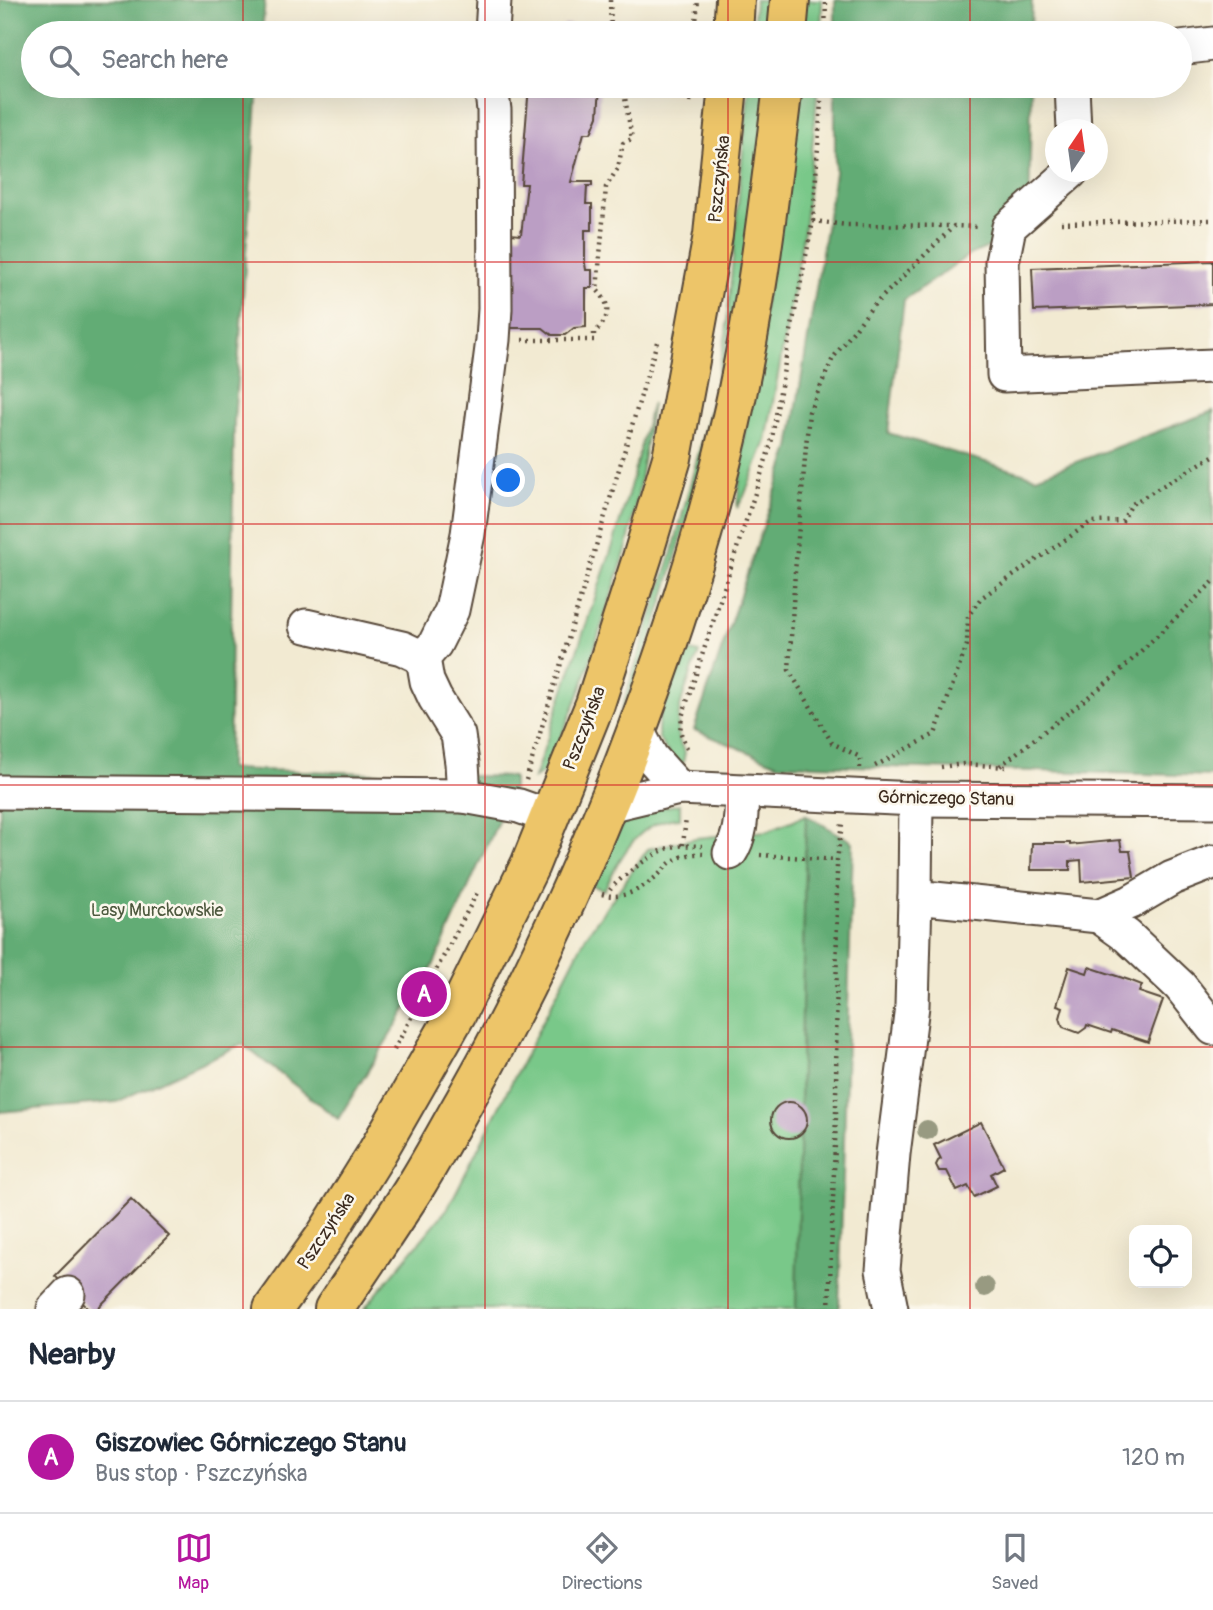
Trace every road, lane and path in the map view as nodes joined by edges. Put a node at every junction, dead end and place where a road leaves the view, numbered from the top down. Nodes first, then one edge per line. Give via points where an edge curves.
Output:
1 (494, 0) edge
2 (610, 0) edge
3 (698, 0) edge
4 (735, 0) edge
5 (790, 0) edge
6 (826, 0) edge
7 (493, 21) edge
8 (611, 21) edge
9 (696, 21) edge
10 (734, 21) edge
11 (789, 21) edge
12 (825, 21) edge
13 (1213, 44) edge
14 (1192, 47) edge
15 (492, 98) edge
16 (624, 98) edge
17 (691, 98) edge
18 (727, 98) edge
19 (782, 98) edge
20 (821, 98) edge
21 (1073, 98) edge
22 (690, 112) dead end
23 (1074, 119) edge
24 (1060, 182) edge
25 (1213, 220) edge
26 (813, 221) junction
27 (954, 226) junction
28 (1009, 227) junction
29 (658, 339) dead end
30 (493, 340) junction
31 (1213, 366) edge
32 (1213, 456) edge
33 (1213, 582) edge
34 (306, 626) dead end
35 (423, 658) junction
36 (637, 730) junction
37 (1000, 766) dead end
38 (684, 788) junction
39 (0, 792) edge
40 (742, 792) junction
41 (464, 796) junction
42 (845, 796) junction
43 (916, 799) junction
44 (1213, 801) edge
45 (608, 805) junction
46 (534, 811) junction
47 (730, 853) junction
48 (837, 860) junction
49 (1213, 862) edge
50 (479, 890) dead end
51 (915, 897) junction
52 (1099, 916) junction
53 (409, 1021) dead end
54 (1212, 1024) edge
55 (273, 1309) edge
56 (334, 1309) edge
57 (829, 1309) edge
58 (891, 1309) edge

1 - 7 street
2 - 8 path
3 - 9 path
4 - 10 main road
5 - 11 main road
6 - 12 path
13 - 14 street
15 - 30 street
16 - 30 path via 632,139 623,143 618,167 606,187 597,290 608,308 605,321 594,333 594,340
17 - 22 path
18 - 46 main road, Pszczyńska via 713,235 671,458 595,705
19 - 36 main road via 758,286 730,428 688,580
20 - 26 path
21 - 23 street
24 - 28 street
25 - 28 path
26 - 27 path
26 - 38 path via 771,444 682,718 680,731 691,754
27 - 28 path
27 - 32 path via 872,307 833,358 809,412 789,670 832,743 860,757 860,774 935,734 967,645 968,616 981,598 1091,523 1122,522 1132,505
28 - 31 street via 1002,262 1003,375
29 - 46 path via 533,754
30 - 35 street via 468,534 452,610
33 - 37 path via 1115,676
34 - 35 street via 402,648
35 - 41 street via 427,681 458,735
36 - 38 street via 651,757
36 - 45 main road
38 - 40 street, Górniczego Stanu
38 - 45 street, Górniczego Stanu
39 - 41 street
40 - 42 street, Górniczego Stanu
40 - 47 street via 740,832
41 - 46 street
42 - 43 street, Górniczego Stanu
42 - 48 path
43 - 44 street, Górniczego Stanu
43 - 51 street
45 - 56 main road via 495,1047 419,1180
46 - 55 main road, Pszczyńska via 526,874 458,1011 324,1238
47 - 47 path via 702,846 667,848 612,886 606,896 629,894 684,857
47 - 48 path
48 - 57 path via 836,1116
49 - 52 street
50 - 53 path
51 - 52 street
51 - 58 street via 912,1006 883,1270
52 - 54 street via 1180,986

